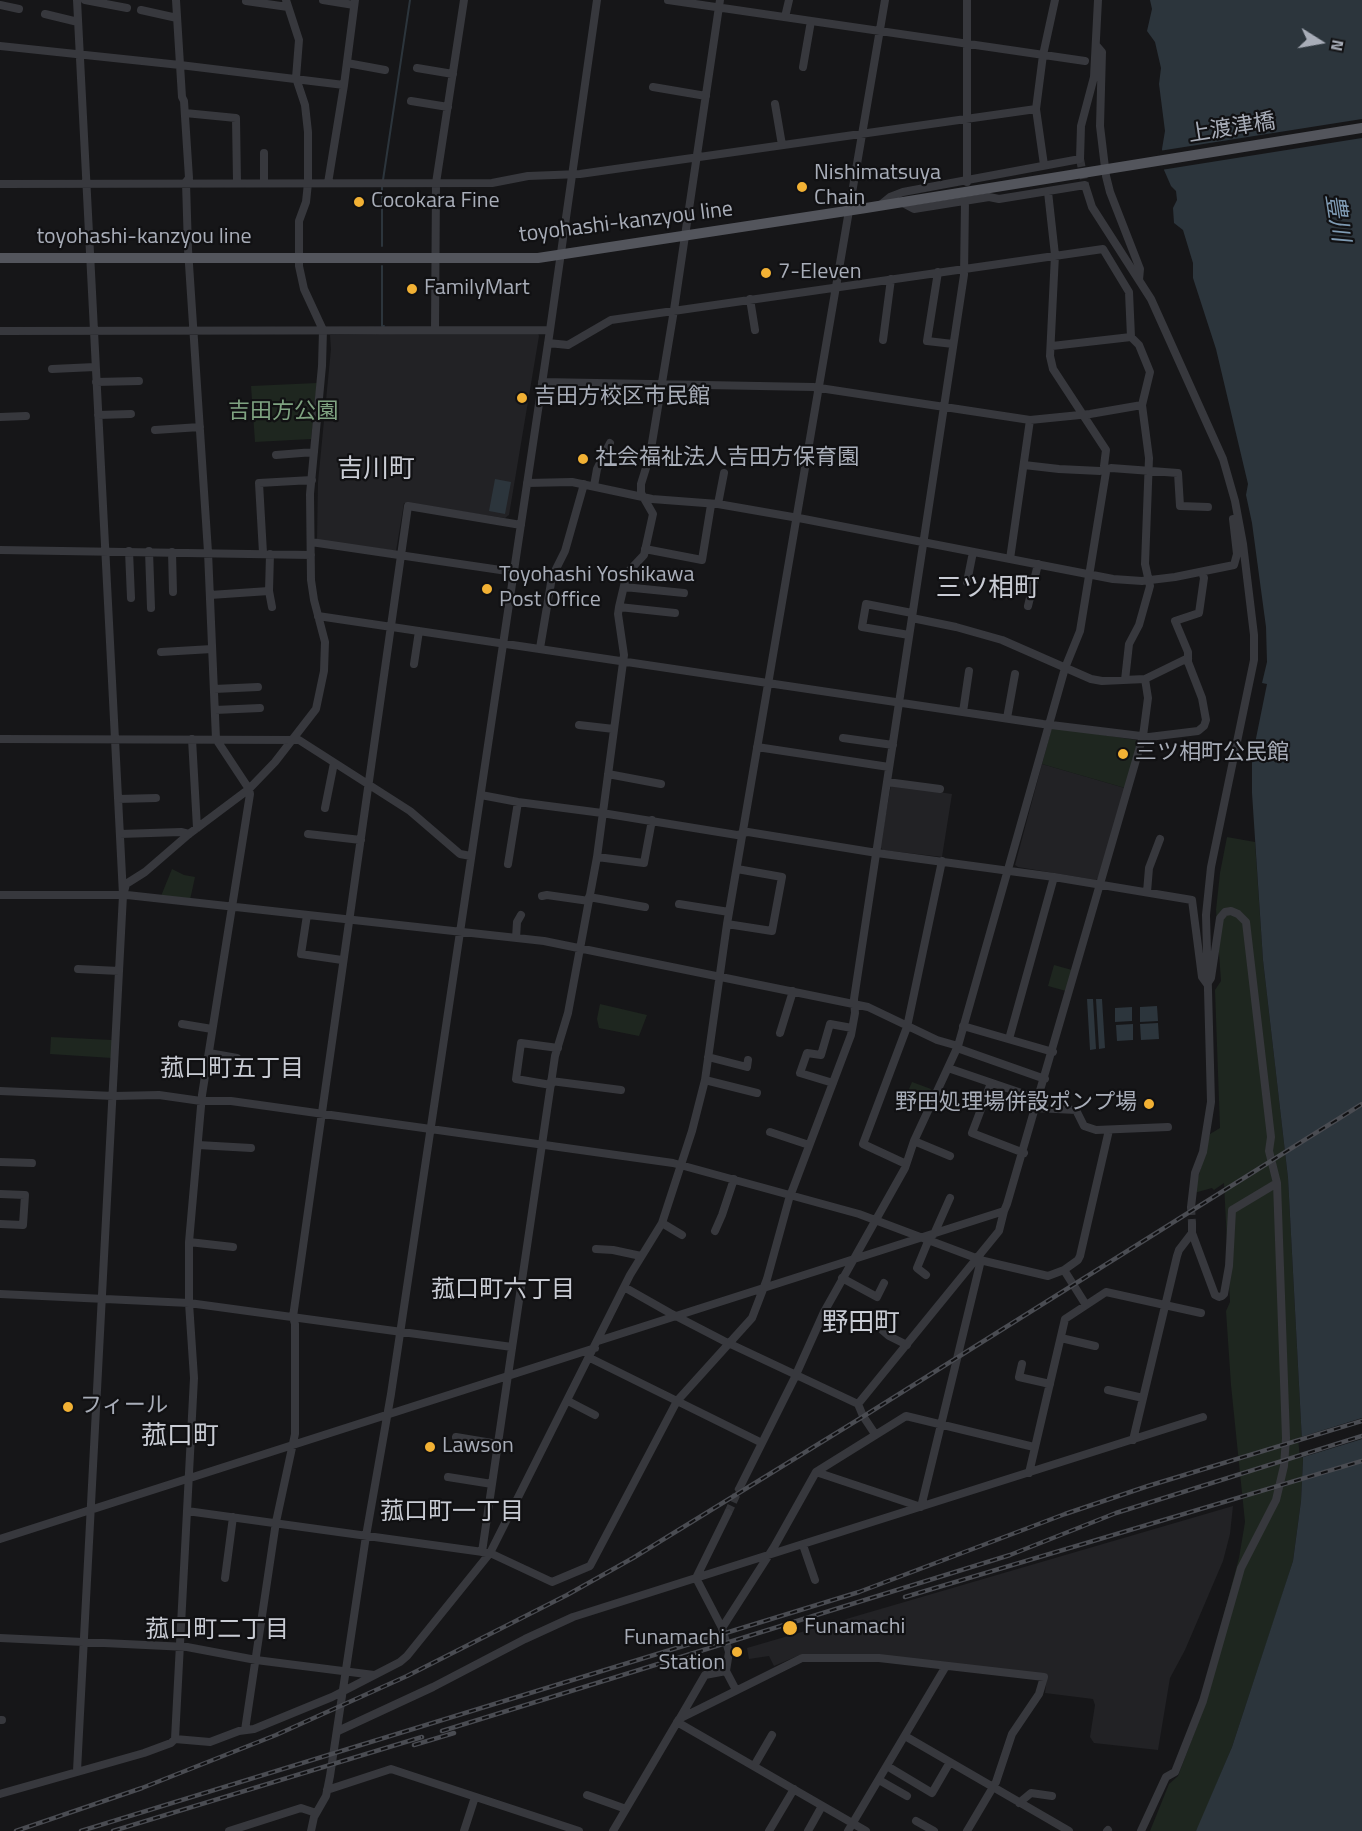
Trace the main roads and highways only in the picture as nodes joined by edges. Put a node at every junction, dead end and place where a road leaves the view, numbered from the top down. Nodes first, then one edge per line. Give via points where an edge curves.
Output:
1 (1362, 128) edge
2 (1106, 169) joint
3 (0, 258) edge

1 - 2 main road, 上渡津橋
2 - 3 main road, toyohashi-kanzyou line via 538,258

